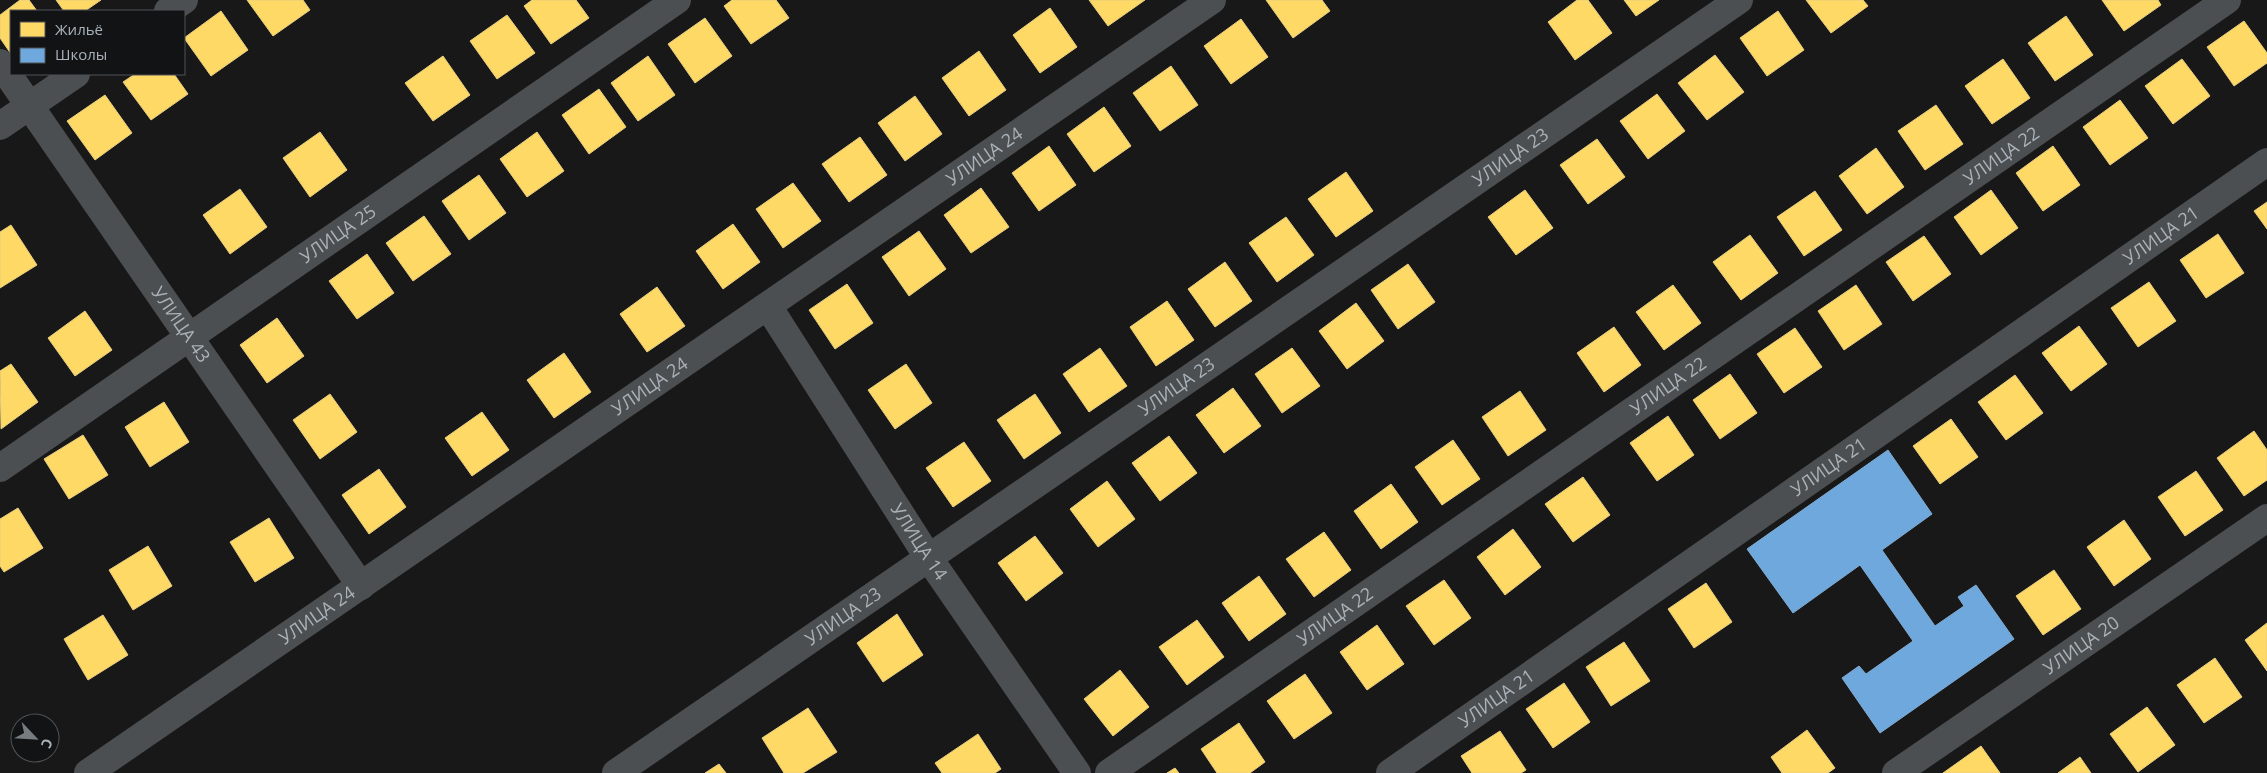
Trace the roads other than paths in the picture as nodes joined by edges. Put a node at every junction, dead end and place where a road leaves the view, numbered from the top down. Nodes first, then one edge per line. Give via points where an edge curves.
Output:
1 (184, 0) edge
2 (677, 0) edge
3 (1212, 0) edge
4 (1739, 0) edge
5 (2228, 0) edge
6 (169, 10) edge
7 (0, 63) edge
8 (75, 75) edge
9 (29, 106) junction
10 (0, 126) edge
11 (2267, 162) edge
12 (768, 306) junction
13 (190, 337) junction
14 (0, 468) edge
15 (2267, 518) edge
16 (928, 557) junction
17 (360, 586) junction
18 (88, 773) edge
19 (616, 773) edge
20 (1077, 773) edge
21 (1109, 773) edge
22 (1390, 773) edge
23 (1896, 773) edge

1 - 6 street
2 - 13 street, УЛИЦА 25
3 - 12 street, УЛИЦА 24
4 - 16 street, УЛИЦА 23
5 - 21 street, УЛИЦА 22
7 - 9 street, УЛИЦА 43
8 - 9 street
9 - 10 street
9 - 13 street, УЛИЦА 43
11 - 22 street, УЛИЦА 21
12 - 16 street, УЛИЦА 14
12 - 17 street, УЛИЦА 24
13 - 14 street, УЛИЦА 25
13 - 17 street, УЛИЦА 43
15 - 23 street, УЛИЦА 20
16 - 19 street, УЛИЦА 23
16 - 20 street, УЛИЦА 14
17 - 18 street, УЛИЦА 24

